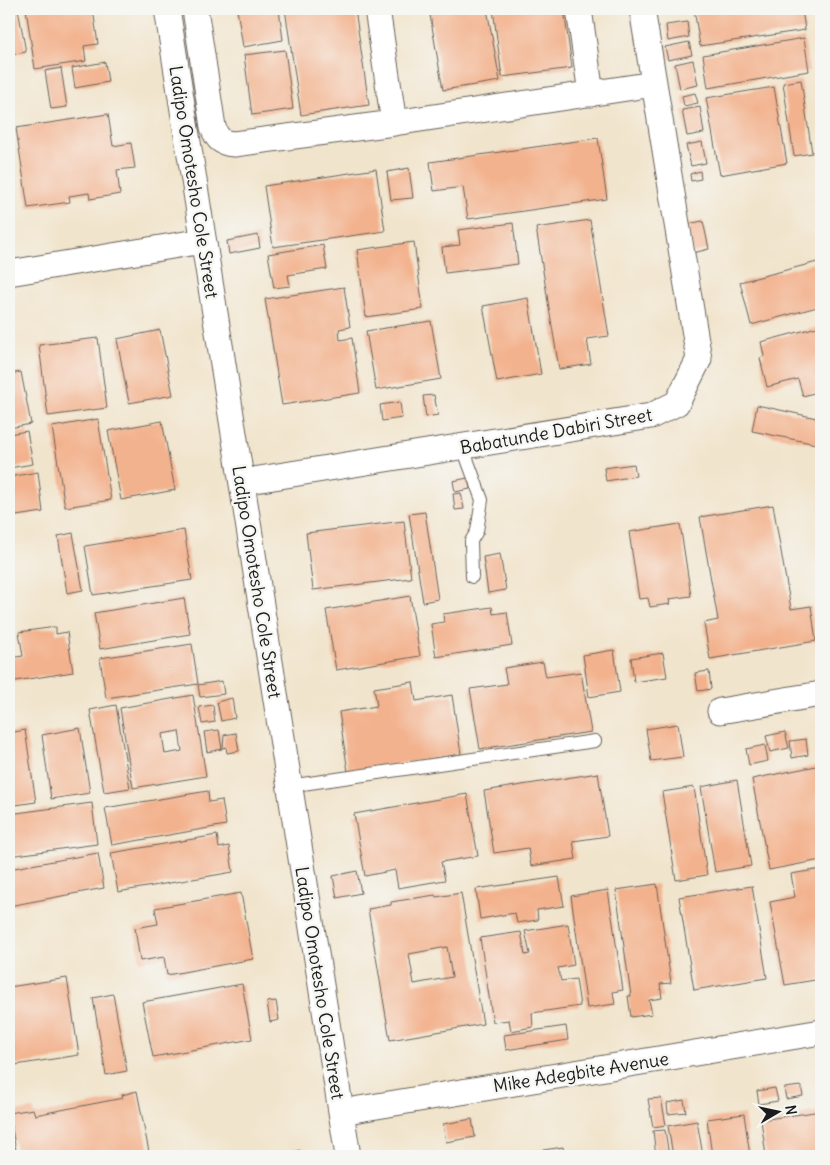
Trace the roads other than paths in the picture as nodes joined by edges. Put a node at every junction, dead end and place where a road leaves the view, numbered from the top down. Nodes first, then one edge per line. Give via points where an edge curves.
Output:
1 (167, 9) edge
2 (195, 9) edge
3 (377, 9) edge
4 (579, 9) edge
5 (642, 9) edge
6 (654, 84) junction
7 (591, 94) junction
8 (394, 123) junction
9 (203, 241) junction
10 (9, 273) edge
11 (463, 448) junction
12 (242, 482) junction
13 (472, 577) dead end
14 (821, 694) edge
15 (720, 711) dead end
16 (596, 740) dead end
17 (289, 786) junction
18 (821, 1032) edge
19 (341, 1112) junction
20 (348, 1156) edge

1 - 9 street, Ladipo Omotesho Cole Street
2 - 8 street via 213,127 217,138 224,143
3 - 8 street
4 - 7 street
5 - 6 street, Babatunde Dabiri Street
6 - 7 street
6 - 11 street, Babatunde Dabiri Street via 699,359 689,384 677,403 651,416
7 - 8 street
9 - 10 street
9 - 12 street, Ladipo Omotesho Cole Street
11 - 12 street, Babatunde Dabiri Street
11 - 13 lane via 482,500 472,541
12 - 17 street, Ladipo Omotesho Cole Street
14 - 15 street
16 - 17 lane
17 - 19 street, Ladipo Omotesho Cole Street
18 - 19 street, Mike Adegbite Avenue
19 - 20 street, Ladipo Omotesho Cole Street

